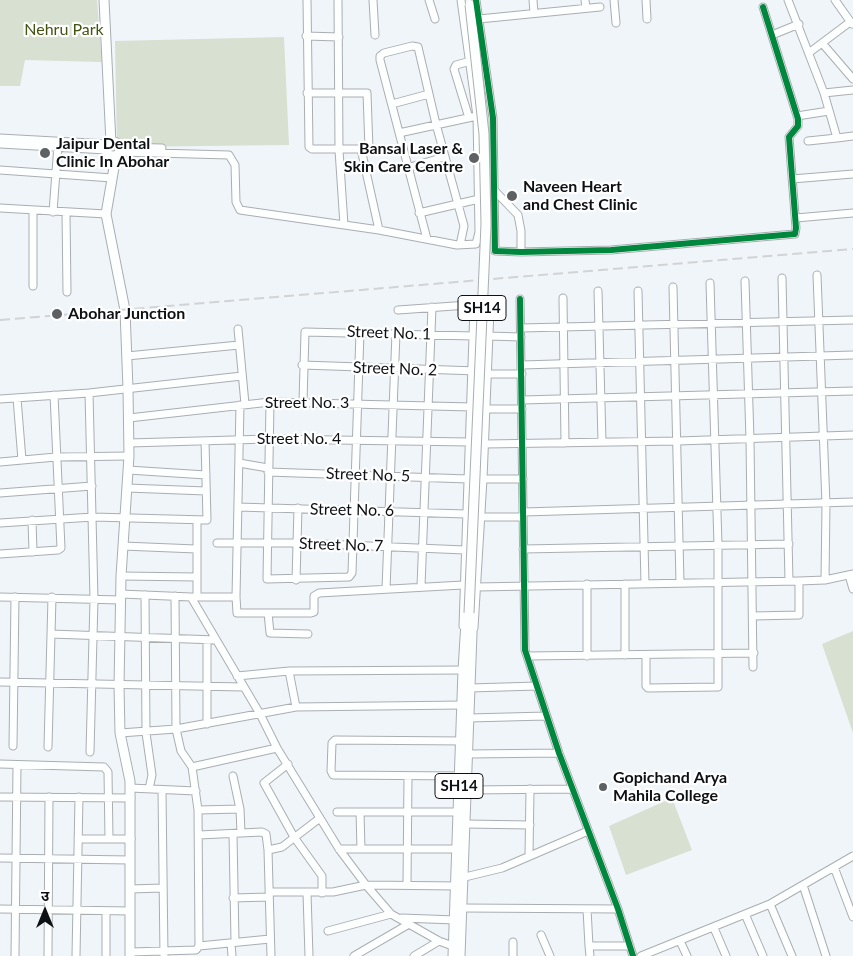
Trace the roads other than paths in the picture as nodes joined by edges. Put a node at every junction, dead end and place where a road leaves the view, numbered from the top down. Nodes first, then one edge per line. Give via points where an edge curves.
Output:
1 (104, 0) edge
2 (110, 0) edge
3 (307, 0) edge
4 (338, 0) edge
5 (373, 0) edge
6 (430, 0) edge
7 (461, 0) edge
8 (533, 0) edge
9 (614, 0) edge
10 (646, 0) edge
11 (788, 0) edge
12 (835, 0) edge
13 (472, 2) edge
14 (585, 4) edge
15 (600, 7) dead end
16 (763, 7) dead end
17 (534, 13) junction
18 (435, 19) dead end
19 (479, 19) junction
20 (647, 19) dead end
21 (851, 20) edge
22 (616, 23) dead end
23 (799, 24) junction
24 (375, 35) dead end
25 (772, 35) junction
26 (306, 36) junction
27 (338, 37) junction
28 (822, 43) junction
29 (810, 52) junction
30 (470, 61) junction
31 (853, 79) edge
32 (853, 90) edge
33 (307, 93) junction
34 (339, 93) junction
35 (824, 93) junction
36 (429, 94) junction
37 (392, 104) junction
38 (829, 111) junction
39 (797, 116) junction
40 (473, 117) junction
41 (436, 124) junction
42 (399, 133) junction
43 (853, 136) edge
44 (0, 138) edge
45 (837, 138) junction
46 (808, 141) dead end
47 (0, 144) edge
48 (58, 145) junction
49 (113, 149) junction
50 (360, 149) junction
51 (369, 149) junction
52 (384, 149) dead end
53 (339, 150) junction
54 (444, 157) junction
55 (408, 168) junction
56 (0, 170) edge
57 (853, 174) edge
58 (55, 175) junction
59 (110, 178) junction
60 (792, 179) junction
61 (495, 191) junction
62 (479, 199) junction
63 (458, 203) junction
64 (0, 208) edge
65 (33, 210) junction
66 (107, 210) junction
67 (53, 212) junction
68 (66, 213) junction
69 (419, 213) junction
70 (853, 213) edge
71 (796, 218) junction
72 (344, 225) junction
73 (379, 230) junction
74 (427, 239) junction
75 (476, 244) junction
76 (460, 245) junction
77 (495, 251) junction
78 (521, 252) junction
79 (817, 275) dead end
80 (782, 278) dead end
81 (745, 281) dead end
82 (710, 283) dead end
83 (34, 286) dead end
84 (673, 287) dead end
85 (598, 291) dead end
86 (638, 291) dead end
87 (66, 292) dead end
88 (563, 298) dead end
89 (520, 299) dead end
90 (432, 308) junction
91 (490, 309) dead end
92 (398, 310) dead end
93 (819, 319) junction
94 (853, 320) edge
95 (784, 321) junction
96 (746, 322) junction
97 (710, 323) junction
98 (675, 325) junction
99 (640, 326) junction
100 (563, 327) junction
101 (600, 327) junction
102 (521, 328) junction
103 (238, 329) dead end
104 (360, 332) junction
105 (396, 333) junction
106 (431, 334) junction
107 (474, 336) junction
108 (488, 336) junction
109 (521, 337) junction
110 (239, 345) junction
111 (821, 355) junction
112 (853, 355) edge
113 (127, 356) junction
114 (785, 356) junction
115 (747, 358) junction
116 (712, 359) junction
117 (676, 360) junction
118 (640, 361) junction
119 (564, 363) junction
120 (600, 363) junction
121 (522, 365) junction
122 (302, 366) junction
123 (358, 368) junction
124 (395, 369) junction
125 (430, 370) junction
126 (474, 372) junction
127 (487, 372) junction
128 (522, 374) junction
129 (242, 376) junction
130 (128, 389) junction
131 (853, 391) edge
132 (786, 392) junction
133 (822, 392) junction
134 (89, 393) junction
135 (748, 394) junction
136 (54, 395) junction
137 (712, 395) junction
138 (677, 396) junction
139 (641, 397) junction
140 (17, 398) junction
141 (601, 398) junction
142 (0, 399) edge
143 (565, 399) junction
144 (522, 400) junction
145 (270, 402) junction
146 (303, 402) junction
147 (357, 403) junction
148 (393, 404) junction
149 (242, 405) junction
150 (429, 405) junction
151 (472, 406) junction
152 (486, 406) junction
153 (522, 409) junction
154 (129, 418) junction
155 (853, 435) edge
156 (787, 436) junction
157 (823, 436) junction
158 (239, 439) junction
159 (268, 439) junction
160 (356, 439) junction
161 (750, 439) junction
162 (205, 440) junction
163 (392, 440) junction
164 (713, 440) junction
165 (427, 441) junction
166 (642, 441) junction
167 (678, 441) junction
168 (470, 442) junction
169 (602, 442) junction
170 (129, 443) junction
171 (565, 443) junction
172 (485, 444) junction
173 (524, 444) junction
174 (92, 456) junction
175 (128, 456) junction
176 (56, 457) junction
177 (22, 460) junction
178 (0, 462) edge
179 (239, 463) junction
180 (128, 470) junction
181 (268, 470) junction
182 (355, 474) junction
183 (206, 475) junction
184 (390, 476) junction
185 (425, 477) junction
186 (468, 479) junction
187 (483, 479) junction
188 (524, 479) junction
189 (92, 486) junction
190 (57, 488) junction
191 (127, 488) junction
192 (206, 491) junction
193 (0, 493) edge
194 (853, 502) edge
195 (788, 504) junction
196 (826, 504) junction
197 (751, 505) junction
198 (716, 506) junction
199 (238, 507) junction
200 (679, 507) junction
201 (268, 508) junction
202 (298, 508) junction
203 (643, 508) junction
204 (353, 509) junction
205 (389, 510) junction
206 (424, 512) junction
207 (466, 514) junction
208 (523, 514) junction
209 (93, 516) junction
210 (124, 517) junction
211 (481, 517) junction
212 (59, 518) junction
213 (32, 520) junction
214 (197, 521) junction
215 (0, 524) edge
216 (217, 543) dead end
217 (237, 543) junction
218 (268, 543) junction
219 (298, 543) junction
220 (789, 544) junction
221 (718, 545) junction
222 (753, 545) junction
223 (123, 546) junction
224 (353, 546) junction
225 (680, 546) junction
226 (387, 547) junction
227 (644, 547) junction
228 (423, 548) junction
229 (196, 549) junction
230 (523, 549) junction
231 (465, 550) junction
232 (33, 552) junction
233 (0, 554) edge
234 (851, 574) edge
235 (121, 576) junction
236 (197, 577) junction
237 (296, 580) junction
238 (753, 580) junction
239 (825, 580) junction
240 (718, 581) junction
241 (789, 581) junction
242 (799, 581) junction
243 (680, 583) junction
244 (587, 584) junction
245 (625, 584) junction
246 (645, 584) junction
247 (463, 585) junction
248 (421, 586) junction
249 (524, 586) junction
250 (477, 587) junction
251 (386, 589) junction
252 (853, 590) edge
253 (145, 595) junction
254 (175, 596) junction
255 (0, 597) edge
256 (15, 597) junction
257 (52, 597) junction
258 (121, 597) junction
259 (194, 597) junction
260 (236, 597) junction
261 (94, 599) junction
262 (268, 613) junction
263 (753, 616) junction
264 (468, 633) junction
265 (51, 634) junction
266 (308, 634) dead end
267 (93, 635) junction
268 (120, 636) junction
269 (145, 637) junction
270 (175, 638) junction
271 (207, 640) junction
272 (216, 640) junction
273 (754, 653) junction
274 (718, 654) junction
275 (625, 655) junction
276 (646, 655) junction
277 (527, 656) junction
278 (587, 656) junction
279 (754, 667) dead end
280 (467, 670) junction
281 (289, 671) junction
282 (237, 676) junction
283 (0, 682) edge
284 (13, 682) junction
285 (49, 684) junction
286 (91, 685) junction
287 (119, 686) junction
288 (145, 686) junction
289 (175, 686) junction
290 (207, 686) junction
291 (537, 686) junction
292 (243, 687) junction
293 (470, 688) junction
294 (462, 705) junction
295 (296, 707) junction
296 (260, 714) junction
297 (546, 716) junction
298 (470, 718) junction
299 (207, 724) junction
300 (176, 729) junction
301 (146, 732) junction
302 (120, 733) junction
303 (465, 741) junction
304 (13, 746) dead end
305 (48, 747) dead end
306 (276, 748) junction
307 (90, 752) dead end
308 (559, 753) junction
309 (469, 754) junction
310 (0, 764) edge
311 (288, 764) junction
312 (17, 765) junction
313 (192, 767) junction
314 (234, 776) dead end
315 (408, 776) junction
316 (464, 776) junction
317 (149, 789) junction
318 (530, 789) junction
319 (572, 789) junction
320 (162, 790) junction
321 (468, 790) junction
322 (196, 791) junction
323 (130, 793) junction
324 (49, 796) junction
325 (0, 797) edge
326 (17, 797) junction
327 (79, 797) junction
328 (108, 798) junction
329 (240, 809) junction
330 (198, 810) junction
331 (337, 812) dead end
332 (360, 812) junction
333 (407, 812) junction
334 (463, 812) junction
335 (320, 818) junction
336 (466, 824) junction
337 (530, 825) junction
338 (588, 831) junction
339 (237, 834) junction
340 (199, 835) junction
341 (294, 837) junction
342 (78, 839) junction
343 (131, 839) junction
344 (109, 840) junction
345 (407, 848) junction
346 (339, 849) junction
347 (361, 849) junction
348 (462, 849) junction
349 (268, 850) junction
350 (529, 856) junction
351 (853, 856) edge
352 (0, 858) edge
353 (17, 858) junction
354 (48, 858) junction
355 (78, 859) junction
356 (130, 860) junction
357 (834, 868) junction
358 (462, 883) junction
359 (366, 885) junction
360 (407, 885) junction
361 (803, 885) junction
362 (162, 888) junction
363 (130, 889) junction
364 (307, 893) junction
365 (322, 893) junction
366 (269, 894) junction
367 (233, 898) junction
368 (770, 904) junction
369 (463, 908) junction
370 (0, 909) edge
371 (17, 909) junction
372 (587, 909) junction
373 (618, 909) junction
374 (48, 910) junction
375 (78, 910) junction
376 (106, 911) junction
377 (130, 911) junction
378 (392, 914) junction
379 (745, 914) junction
380 (853, 917) edge
381 (399, 918) junction
382 (455, 920) junction
383 (409, 924) junction
384 (714, 928) junction
385 (328, 931) dead end
386 (541, 935) dead end
387 (270, 939) junction
388 (439, 941) junction
389 (680, 941) junction
390 (512, 942) dead end
391 (233, 943) junction
392 (589, 946) junction
393 (630, 946) junction
394 (197, 951) edge
395 (457, 952) edge
396 (130, 954) edge
397 (163, 954) edge
398 (15, 956) edge
399 (48, 956) edge
400 (76, 956) edge
401 (106, 956) edge
402 (232, 956) edge
403 (271, 956) edge
404 (309, 956) edge
405 (354, 956) edge
406 (414, 956) edge
407 (513, 956) edge
408 (550, 956) edge
409 (590, 956) edge
410 (633, 956) edge
411 (641, 956) edge
412 (687, 956) edge
413 (726, 956) edge
414 (763, 956) edge
415 (792, 956) edge
416 (826, 956) edge

1 - 49 main road
2 - 49 main road
3 - 26 street
4 - 27 street
5 - 24 street
6 - 18 street
7 - 30 street
8 - 17 street
9 - 22 street
10 - 20 street
11 - 23 street
12 - 21 street
13 - 19 street
13 - 264 main road, SH14, bridge via 484,134 486,224 469,616 472,622
14 - 15 street
14 - 17 street
16 - 25 street
17 - 19 street
19 - 61 street via 494,118
21 - 28 street
23 - 25 street
23 - 29 street
25 - 39 street
26 - 27 street
26 - 33 street
27 - 34 street
28 - 29 street
28 - 31 street
29 - 35 street
30 - 40 street
30 - 40 street via 456,65 454,69
32 - 35 street
33 - 34 street
33 - 53 street via 309,147
34 - 51 street via 365,92 368,95
34 - 53 street
35 - 38 street
36 - 37 street
36 - 37 street via 418,47 412,46 380,56
36 - 41 street
37 - 42 street
38 - 39 street
38 - 45 street
39 - 60 street via 798,126 789,137
40 - 41 street
40 - 62 street
41 - 42 street
41 - 54 street
42 - 55 street
43 - 45 street
44 - 48 street
45 - 46 street
47 - 48 street
48 - 49 street
48 - 58 street
49 - 59 main road
49 - 72 street via 225,150 235,156 240,201 249,210
50 - 51 street
50 - 53 street
50 - 73 street
51 - 52 street
53 - 72 street
54 - 55 street
54 - 63 street
55 - 69 street
56 - 58 street
57 - 60 street
58 - 59 street
58 - 67 street
59 - 66 main road via 105,200
60 - 71 street
61 - 77 street
61 - 78 street via 518,216
62 - 63 street
62 - 75 street
63 - 69 street
63 - 76 street via 464,226
64 - 65 street
65 - 67 street
65 - 83 street
66 - 68 street
66 - 113 main road via 125,310
67 - 68 street
68 - 87 street
69 - 74 street
70 - 71 street
71 - 78 street via 796,232 792,236 611,250
72 - 73 street
73 - 74 street
74 - 76 street
75 - 76 street
75 - 77 street
77 - 78 street
79 - 93 street
80 - 95 street
81 - 96 street
82 - 97 street
84 - 98 street
85 - 101 street
86 - 99 street
88 - 100 street
89 - 102 street
90 - 92 street
90 - 106 street
90 - 107 street via 473,305
91 - 108 street
93 - 94 street
93 - 95 street
93 - 111 street
95 - 96 street
95 - 114 street
96 - 97 street
96 - 115 street
97 - 98 street
97 - 116 street
98 - 99 street
98 - 117 street
99 - 101 street
99 - 118 street
100 - 101 street
100 - 102 street
100 - 119 street
101 - 120 street
102 - 109 street
103 - 110 street
104 - 105 street, Street No. 1
104 - 122 street, Street No. 1 via 305,332
104 - 123 street
105 - 106 street, Street No. 1
105 - 124 street
106 - 107 street, Street No. 1
106 - 125 street
107 - 126 street
108 - 109 street
108 - 127 street
109 - 121 street
110 - 113 street
110 - 129 street
111 - 112 street
111 - 114 street
111 - 133 street
113 - 130 main road
114 - 115 street
114 - 132 street
115 - 116 street
115 - 135 street
116 - 117 street
116 - 137 street
117 - 118 street
117 - 138 street
118 - 120 street
118 - 139 street
119 - 120 street
119 - 121 street
119 - 143 street
120 - 141 street
121 - 128 street
122 - 123 street, Street No. 2
122 - 146 street
123 - 124 street, Street No. 2
123 - 147 street
124 - 125 street, Street No. 2
124 - 148 street
125 - 126 street, Street No. 2
125 - 150 street
126 - 127 street, Street No. 2
126 - 151 street
127 - 128 street, Street No. 2
127 - 152 street
128 - 144 street
129 - 130 street
129 - 149 street
130 - 134 street
130 - 154 main road
131 - 133 street
132 - 133 street
132 - 135 street
132 - 156 street
133 - 157 street
134 - 136 street
134 - 174 street
135 - 137 street
135 - 161 street
136 - 140 street
136 - 176 street
137 - 138 street
137 - 164 street
138 - 139 street
138 - 167 street
139 - 141 street
139 - 166 street
140 - 142 street
140 - 177 street
141 - 143 street
141 - 169 street
143 - 144 street
143 - 171 street
144 - 153 street
145 - 146 street, Street No. 3
145 - 149 street, Street No. 3
145 - 159 street
146 - 147 street, Street No. 3
147 - 148 street, Street No. 3
147 - 160 street
148 - 150 street, Street No. 3
148 - 163 street
149 - 154 street, Street No. 3
149 - 158 street
150 - 151 street, Street No. 3
150 - 165 street
151 - 152 street, Street No. 3
151 - 168 street
152 - 153 street, Street No. 3
152 - 172 street
153 - 173 street
154 - 170 main road
155 - 157 street
156 - 157 street
156 - 161 street
156 - 195 street
157 - 196 street
158 - 159 street, Street No. 4
158 - 162 street, Street No. 4
158 - 179 street
159 - 160 street, Street No. 4
159 - 181 street
160 - 163 street, Street No. 4
160 - 182 street
161 - 164 street
161 - 197 street
162 - 170 street, Street No. 4
162 - 183 street
163 - 165 street, Street No. 4
163 - 184 street
164 - 167 street
164 - 198 street
165 - 168 street, Street No. 4
165 - 185 street
166 - 167 street
166 - 169 street
166 - 203 street
167 - 200 street
168 - 186 street
169 - 171 street
170 - 175 main road
171 - 173 street
172 - 173 street
172 - 187 street
173 - 188 street
174 - 175 street
174 - 176 street
174 - 189 street
175 - 180 main road
176 - 177 street
176 - 190 street
177 - 178 street
179 - 181 street, Street No. 5
179 - 199 street
180 - 183 street
180 - 191 main road
181 - 182 street, Street No. 5
181 - 201 street
182 - 184 street, Street No. 5
182 - 204 street
183 - 192 street
184 - 185 street, Street No. 5
184 - 205 street
185 - 186 street, Street No. 5
185 - 206 street
186 - 207 street
187 - 188 street
187 - 211 street
188 - 208 street
189 - 190 street
189 - 209 street
190 - 193 street
190 - 212 street
191 - 192 street
191 - 210 main road
192 - 214 street via 207,518
194 - 196 street
195 - 196 street
195 - 197 street
195 - 220 street
196 - 239 street
197 - 198 street
197 - 222 street
198 - 200 street
198 - 221 street
199 - 201 street, Street No. 6
199 - 217 street
200 - 203 street
200 - 225 street
201 - 202 street, Street No. 6
201 - 218 street
202 - 204 street, Street No. 6
202 - 219 street
203 - 208 street
203 - 227 street
204 - 205 street, Street No. 6
204 - 224 street
205 - 206 street, Street No. 6
205 - 226 street
206 - 207 street, Street No. 6
206 - 228 street
207 - 231 street
208 - 211 street
208 - 230 street
209 - 210 street
209 - 212 street
209 - 261 street
210 - 214 street
210 - 223 main road
211 - 250 street
212 - 213 street
212 - 232 street via 60,550
213 - 215 street
213 - 232 street
214 - 229 street
216 - 217 street, Street No. 7
217 - 218 street, Street No. 7
217 - 260 street
218 - 219 street, Street No. 7
218 - 237 street via 268,580
219 - 224 street, Street No. 7
219 - 237 street
220 - 222 street
220 - 241 street
221 - 222 street
221 - 225 street
221 - 240 street
222 - 238 street
223 - 229 street
223 - 235 main road
224 - 226 street, Street No. 7
224 - 237 street via 350,576
225 - 227 street
225 - 243 street
226 - 228 street, Street No. 7
226 - 251 street
227 - 230 street
227 - 246 street
228 - 231 street, Street No. 7
228 - 248 street
229 - 236 street
230 - 249 street
231 - 247 street
232 - 233 street
234 - 239 street
234 - 252 street
235 - 236 street
235 - 258 main road
236 - 259 street
238 - 240 street
238 - 241 street
238 - 263 street
239 - 242 street
240 - 243 street
240 - 274 street
241 - 242 street
242 - 263 street via 799,615
243 - 246 street
244 - 245 street
244 - 249 street
244 - 278 street
245 - 246 street
245 - 275 street
247 - 248 street
247 - 264 street via 462,622
248 - 251 street
249 - 250 street
249 - 277 street
250 - 264 street via 475,622
251 - 262 street via 319,593 314,596 314,612
253 - 254 street
253 - 258 street
253 - 269 street
254 - 259 street
254 - 270 street
255 - 256 street
256 - 257 street
256 - 284 street
257 - 261 street
257 - 265 street
258 - 261 street
258 - 268 main road
259 - 260 street
259 - 272 street
260 - 262 street via 237,613
261 - 267 street
262 - 266 street via 270,633
263 - 273 street
264 - 280 main road, SH14
265 - 267 street
265 - 285 street
267 - 268 street
267 - 286 street
268 - 269 street
268 - 287 main road
269 - 270 street
269 - 288 street
270 - 271 street
270 - 289 street
271 - 272 street
271 - 290 street
272 - 282 street
273 - 274 street
273 - 279 street
274 - 276 street
274 - 276 street via 718,685 715,688 648,688
275 - 276 street
275 - 278 street
277 - 278 street
277 - 291 street
280 - 281 street
280 - 293 main road, SH14
280 - 294 main road, SH14
281 - 282 street
281 - 295 street
282 - 292 street
283 - 284 street
284 - 285 street
284 - 304 street
285 - 286 street
285 - 305 street
286 - 287 street
286 - 307 street
287 - 288 street
287 - 302 main road
288 - 289 street
288 - 301 street
289 - 290 street
289 - 300 street
290 - 292 street
290 - 299 street
291 - 293 street
291 - 297 street
292 - 296 street
293 - 298 main road, SH14
294 - 295 street
294 - 303 main road, SH14
295 - 296 street
296 - 299 street
296 - 306 street
297 - 298 street
297 - 308 street
298 - 303 main road, SH14
299 - 300 street
300 - 301 street
300 - 313 street via 181,751
301 - 302 street
301 - 317 street via 152,775
302 - 323 main road
303 - 309 main road, SH14
303 - 315 street via 335,740 332,743 333,775
303 - 316 main road, SH14
306 - 311 street
306 - 313 street
308 - 309 street
308 - 319 street
309 - 316 main road, SH14
310 - 312 street
311 - 335 street
311 - 341 street via 264,783
312 - 326 street
312 - 328 street via 104,767 108,772
313 - 322 street
314 - 329 street
315 - 316 street
315 - 333 street
316 - 321 main road, SH14
316 - 334 main road, SH14
317 - 320 street
317 - 323 street
318 - 319 street
318 - 321 street
318 - 337 street
319 - 338 street
320 - 322 street
320 - 362 street
321 - 334 main road, SH14
322 - 330 street
323 - 328 street
323 - 343 main road
324 - 326 street
324 - 327 street
324 - 354 street
325 - 326 street
326 - 353 street
327 - 328 street
327 - 342 street
328 - 344 street
329 - 330 street
329 - 339 street
330 - 340 street
331 - 332 street
332 - 333 street
332 - 347 street
333 - 334 street
333 - 345 street
334 - 336 main road, SH14
334 - 348 main road, SH14
335 - 341 street
335 - 346 street
336 - 337 street
336 - 348 main road, SH14
337 - 350 street
338 - 350 street
338 - 373 street
339 - 340 street
339 - 349 street via 264,832
339 - 367 street
340 - 394 street
341 - 349 street via 282,847
341 - 365 street via 322,876
342 - 344 street
342 - 355 street
343 - 344 street
343 - 356 main road
345 - 347 street
345 - 348 street
345 - 360 street
346 - 347 street
346 - 359 street
348 - 358 main road, SH14
349 - 366 street
350 - 358 street
351 - 357 street
352 - 353 street
353 - 354 street
353 - 371 street
354 - 355 street
354 - 374 street
355 - 356 street
355 - 375 street
356 - 363 main road
357 - 361 street
357 - 380 street
358 - 360 street
358 - 369 main road, SH14
358 - 382 main road, SH14
359 - 360 street
359 - 365 street
359 - 378 street
361 - 368 street
361 - 416 street
362 - 363 street
362 - 397 street
363 - 377 main road
364 - 365 street
364 - 366 street
364 - 404 street
366 - 367 street
366 - 387 street
367 - 391 street
368 - 379 street
368 - 415 street
369 - 372 street
369 - 395 main road, SH14
370 - 371 street
371 - 374 street
371 - 398 street
372 - 373 street
372 - 392 street
373 - 393 street
374 - 375 street
374 - 399 street
375 - 376 street
375 - 400 street
376 - 377 street
376 - 401 street
377 - 396 main road
378 - 381 street
378 - 385 street
379 - 384 street
379 - 414 street
381 - 382 street
381 - 383 street
382 - 395 main road, SH14
383 - 388 street
383 - 405 street
384 - 389 street
384 - 413 street
386 - 408 street
387 - 391 street
387 - 403 street
388 - 395 street
388 - 406 street
389 - 411 street
389 - 412 street
390 - 407 street
391 - 394 street
391 - 402 street
392 - 393 street
392 - 409 street
393 - 410 street
394 - 397 street
396 - 397 street

